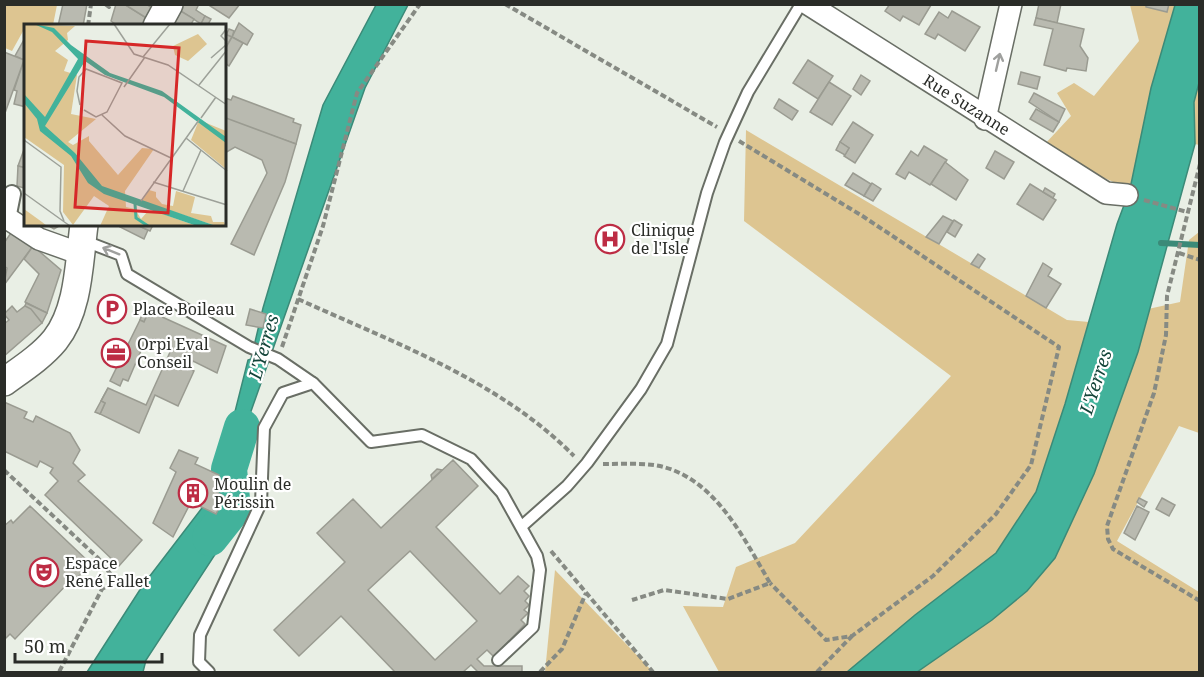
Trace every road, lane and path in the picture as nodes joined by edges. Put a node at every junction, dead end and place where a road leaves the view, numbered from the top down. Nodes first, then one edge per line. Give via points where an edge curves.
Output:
1 (91, 4) edge
2 (105, 4) edge
3 (110, 4) edge
4 (169, 4) edge
5 (420, 4) edge
6 (505, 4) edge
7 (801, 4) edge
8 (808, 4) edge
9 (1011, 4) edge
10 (88, 24) edge
11 (158, 24) edge
12 (985, 119) junction
13 (729, 134) junction
14 (1200, 164) edge
15 (12, 194) dead end
16 (1127, 195) joint
17 (1187, 212) junction
18 (6, 218) edge
19 (82, 240) edge
20 (1179, 253) junction
21 (1200, 260) edge
22 (298, 299) junction
23 (278, 358) junction
24 (4, 382) edge
25 (313, 383) junction
26 (587, 464) junction
27 (4, 471) edge
28 (522, 526) junction
29 (532, 543) junction
30 (770, 583) junction
31 (586, 592) junction
32 (632, 600) dead end
33 (1200, 601) edge
34 (852, 636) junction
35 (498, 660) dead end
36 (59, 672) edge
37 (209, 672) edge
38 (540, 672) edge
39 (653, 672) edge
40 (817, 672) edge

1 - 10 path
2 - 3 path
4 - 11 street
5 - 22 path via 357,93 323,226
6 - 13 path
7 - 13 lane via 748,93
8 - 12 street, Rue Suzanne
12 -> 9 street
12 - 16 street, Rue Suzanne via 1106,193
13 - 26 lane via 707,193 668,344
13 - 34 path via 864,217 1059,347 1031,465 996,514 933,576
14 - 17 path
15 - 18 street
16 - 17 path
17 - 20 path
18 - 19 street via 39,239
23 -> 19 lane via 249,347 127,274 121,255
19 - 24 street via 65,324 34,368
20 - 21 path
20 - 33 path via 1167,296 1166,335 1154,393 1107,526 1113,549
22 - 23 path
22 - 26 path via 471,378 549,430 574,457
23 - 25 lane
25 - 28 lane via 371,442 422,435 471,459 502,493
25 - 37 lane via 283,393 264,428 261,503 200,635 199,662
26 - 28 lane
26 - 30 path via 656,465 693,479 734,521
27 - 36 path via 98,558 116,581 102,589
28 - 29 lane
29 - 31 path via 548,548
29 - 35 lane via 540,570 534,627
30 - 32 path via 728,599 664,590
30 - 34 path via 826,640
31 - 38 path via 562,649
31 - 39 path
34 - 40 path

